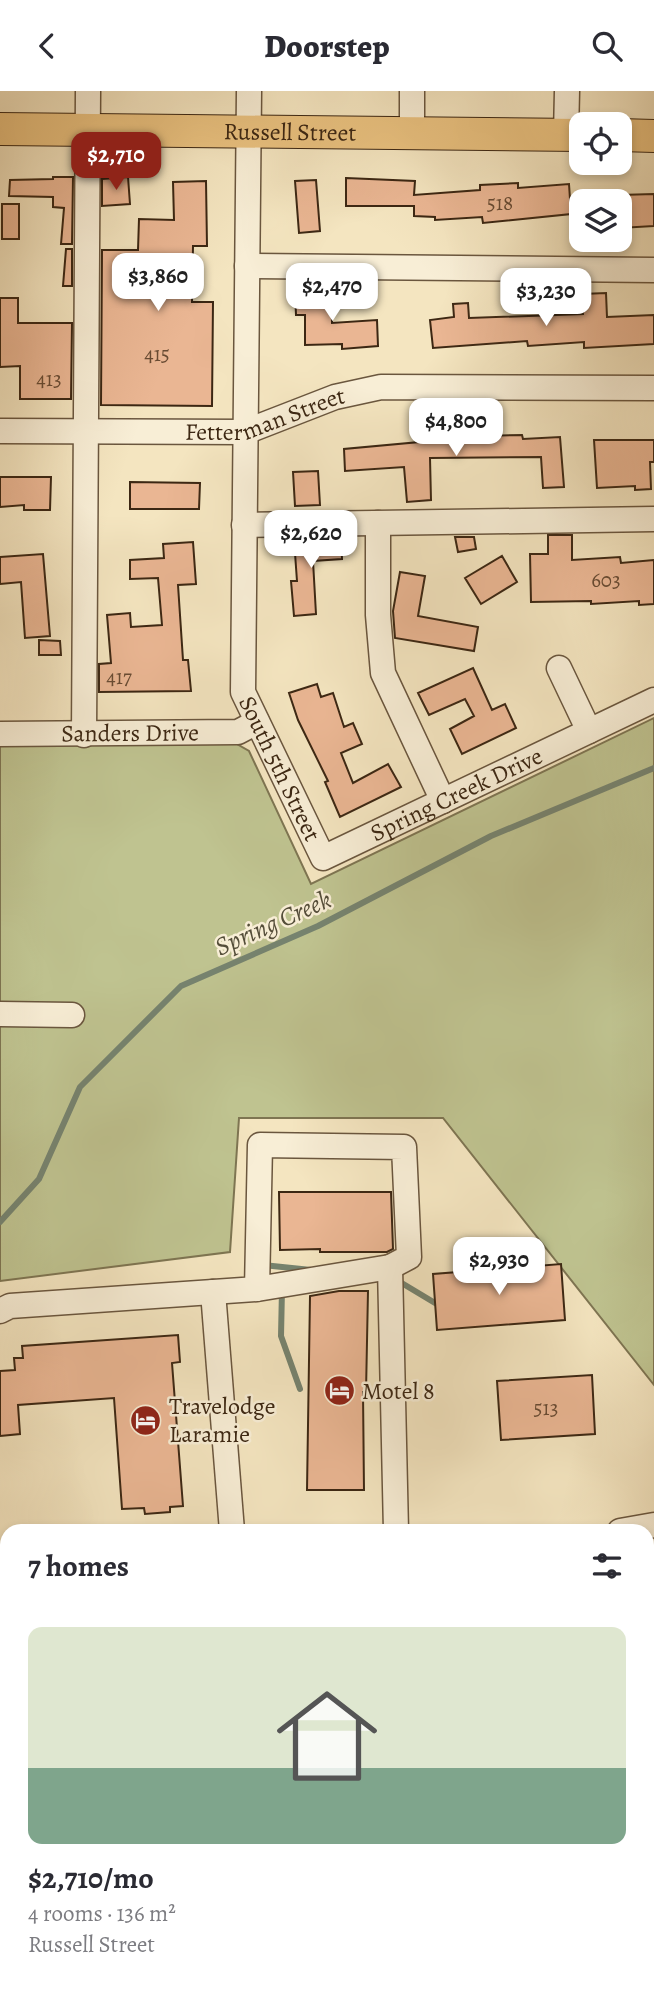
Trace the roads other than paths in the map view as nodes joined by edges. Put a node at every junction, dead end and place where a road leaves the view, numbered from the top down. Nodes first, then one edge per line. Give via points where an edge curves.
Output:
1 (88, 91) edge
2 (249, 91) edge
3 (412, 91) edge
4 (567, 91) edge
5 (570, 112) edge
6 (0, 129) edge
7 (88, 130) junction
8 (249, 132) junction
9 (412, 133) junction
10 (569, 135) edge
11 (632, 135) edge
12 (654, 136) edge
13 (247, 266) junction
14 (654, 270) edge
15 (654, 388) edge
16 (0, 432) edge
17 (84, 432) junction
18 (245, 432) junction
19 (654, 519) edge
20 (378, 523) junction
21 (244, 525) junction
22 (559, 668) dead end
23 (654, 700) edge
24 (257, 722) junction
25 (589, 731) junction
26 (0, 734) edge
27 (84, 735) junction
28 (443, 801) junction
29 (323, 858) joint
30 (0, 1014) edge
31 (72, 1015) dead end
32 (390, 1268) junction
33 (257, 1289) junction
34 (213, 1292) junction
35 (0, 1311) edge
36 (231, 1524) edge
37 (396, 1524) edge

1 - 7 street
2 - 8 street, South 5th Street
3 - 9 street
4 - 5 street
6 - 7 main road, Russell Street
7 - 8 main road, Russell Street
7 - 17 street
8 - 9 main road, Russell Street
8 - 13 street, South 5th Street
9 - 10 main road, Russell Street
11 - 12 main road
13 - 14 street
13 - 18 street, South 5th Street
15 - 18 street, Fetterman Street via 381,387 335,397
16 - 17 street, Fetterman Street
17 - 18 street, Fetterman Street
17 - 27 street
18 - 21 street, South 5th Street
19 - 20 street
20 - 21 street
20 - 28 street via 383,673
21 - 24 street, South 5th Street via 243,692
22 - 25 street
23 - 25 street, Spring Creek Drive
24 - 27 street, Sanders Drive via 239,731
24 - 29 street, South 5th Street
25 - 28 street, Spring Creek Drive
26 - 27 street, Sanders Drive
28 - 29 street, Spring Creek Drive
30 - 31 street
32 - 33 street
32 - 33 street via 409,1257 404,1147 260,1145
32 - 37 street
33 - 34 street
34 - 35 street via 10,1306
34 - 36 street

